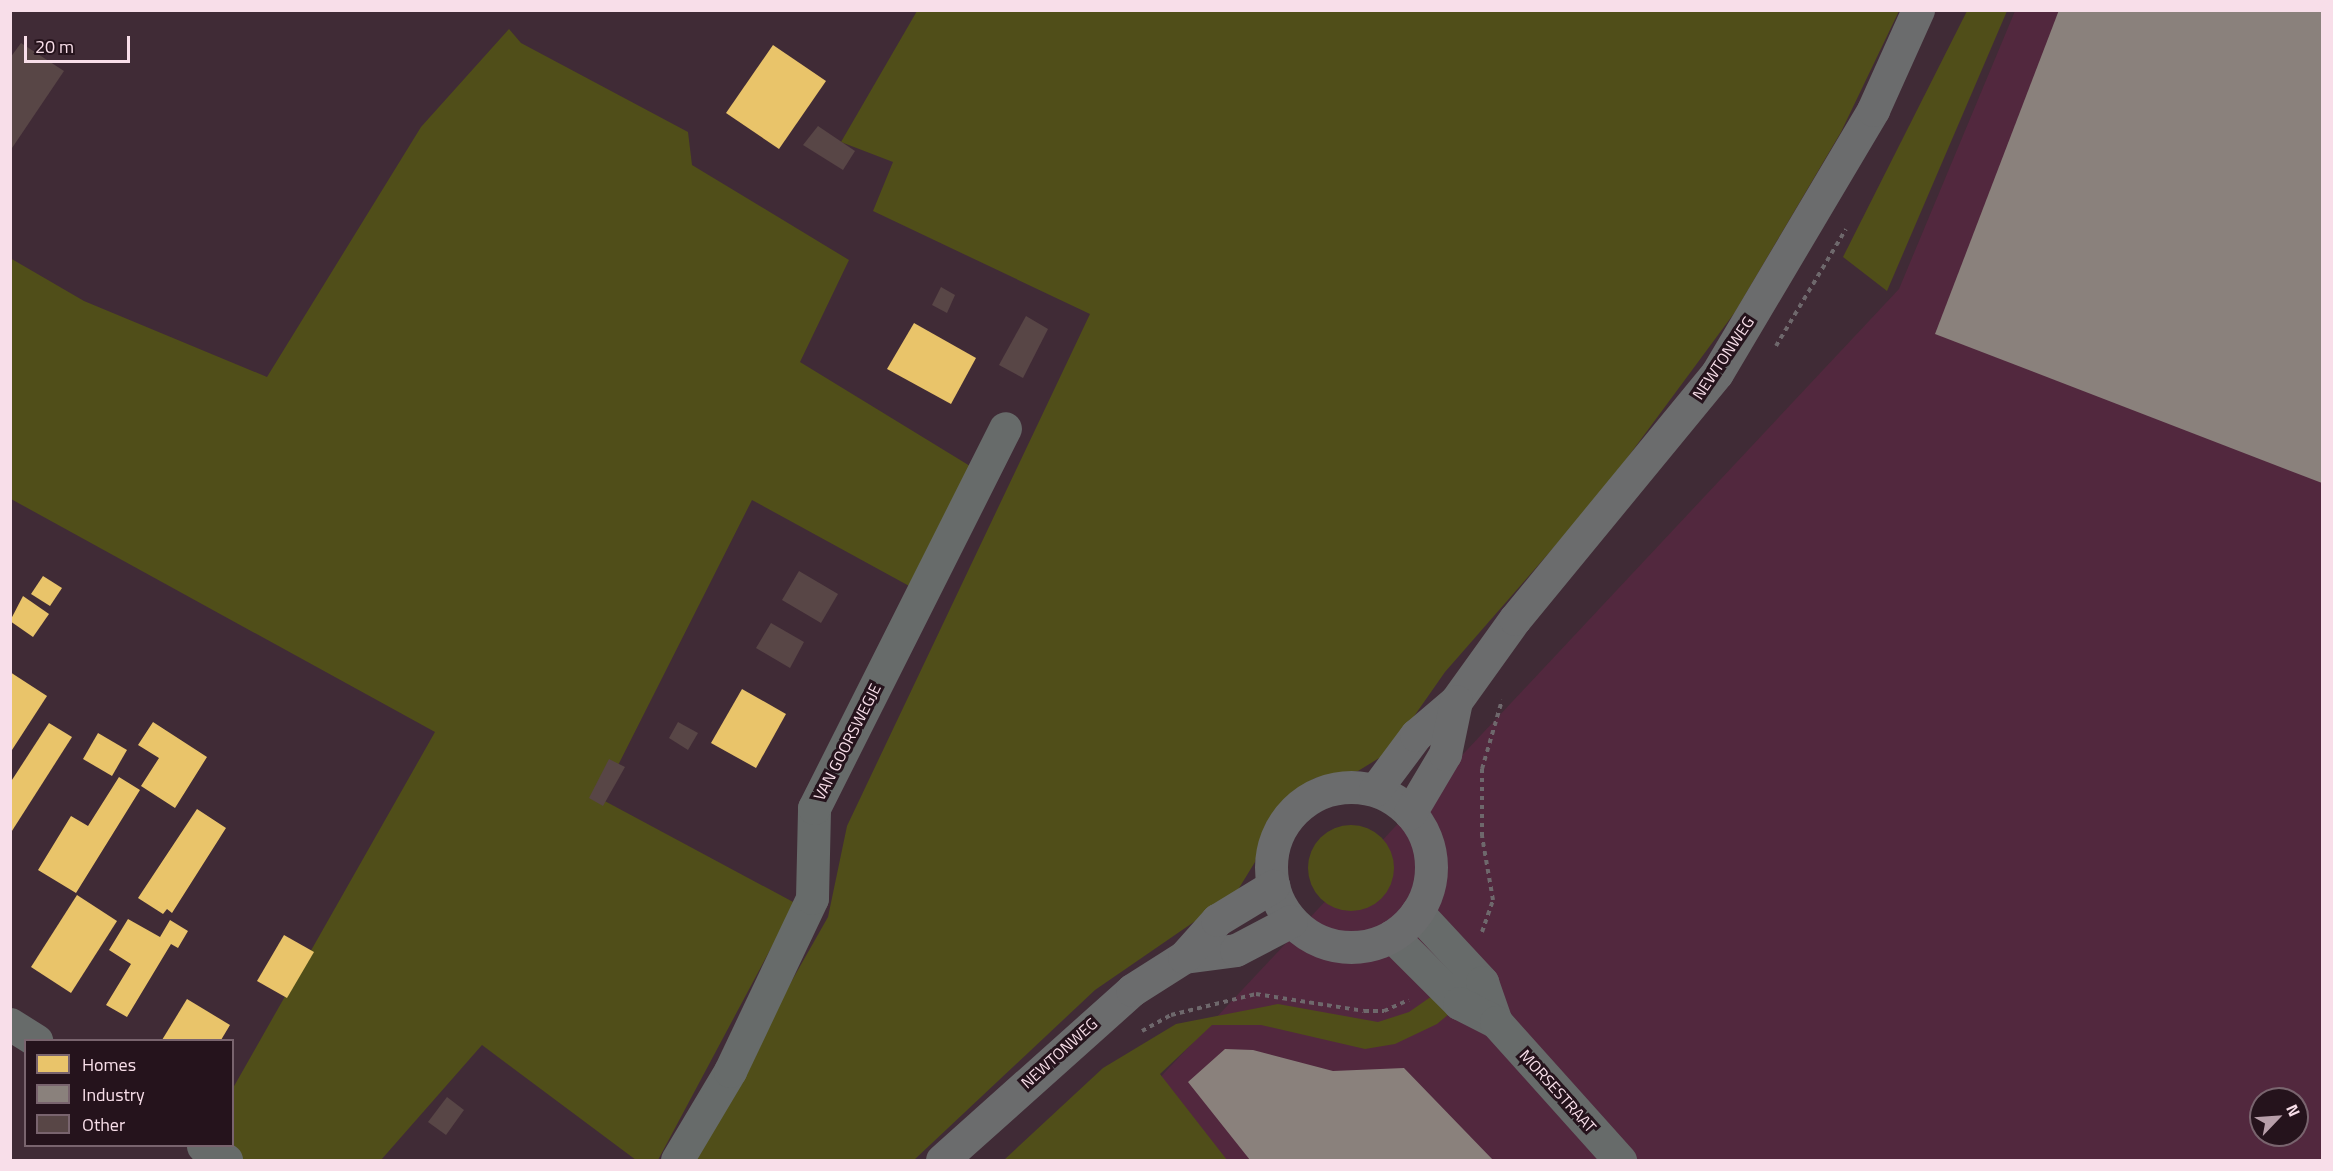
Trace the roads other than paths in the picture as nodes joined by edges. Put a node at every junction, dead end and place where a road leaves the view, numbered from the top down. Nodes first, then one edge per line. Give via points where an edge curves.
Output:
1 (1918, 10) edge
2 (1005, 428) dead end
3 (1456, 701) junction
4 (1375, 790) junction
5 (1410, 813) junction
6 (1273, 886) junction
7 (1417, 912) junction
8 (1291, 921) junction
9 (1392, 936) junction
10 (1184, 957) junction
11 (1496, 1022) junction
12 (10, 1024) edge
13 (33, 1039) edge
14 (205, 1147) edge
15 (226, 1161) edge
16 (677, 1161) edge
17 (942, 1161) edge
18 (1620, 1161) edge

1 - 3 main road, NEWTONWEG via 1873,110 1717,373 1515,619
2 - 16 street, VAN GOORSWEGJE via 814,808 812,898 730,1071
3 - 4 main road, NEWTONWEG via 1416,735
3 - 5 main road, NEWTONWEG via 1445,754
4 - 5 main road
4 - 6 main road via 1338,789 1296,808 1279,831 1271,858
5 - 7 main road via 1424,836 1431,861 1428,888
6 - 8 main road
6 - 10 main road, NEWTONWEG via 1217,920
7 - 9 main road
7 - 11 street, MORSESTRAAT via 1482,982
8 - 9 main road via 1328,944 1372,945
8 - 10 main road, NEWTONWEG via 1236,950
9 - 11 street, MORSESTRAAT via 1459,1003
10 - 17 main road, NEWTONWEG via 1132,990
11 - 18 street, MORSESTRAAT
12 - 13 street
14 - 15 street

